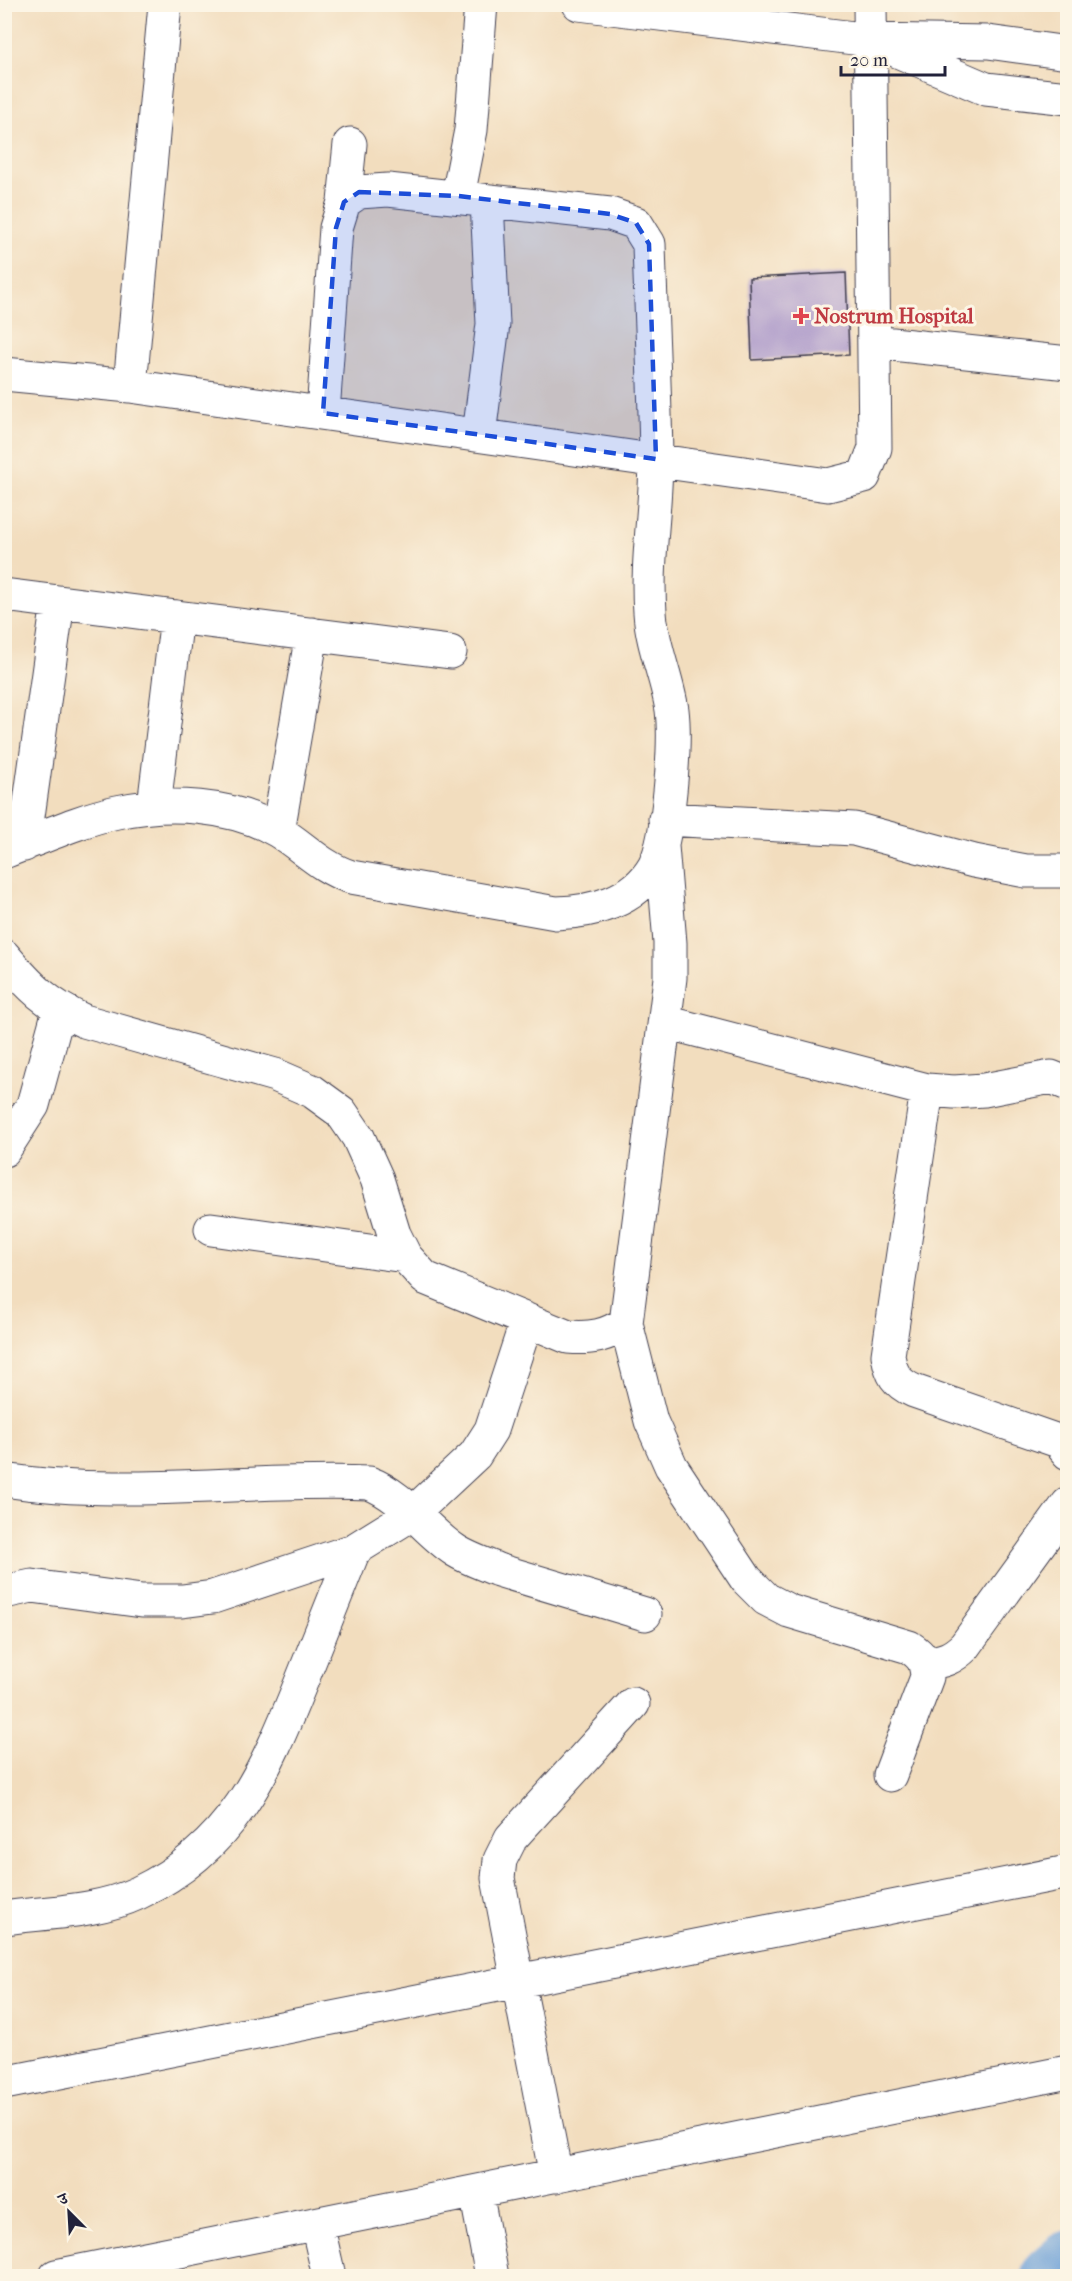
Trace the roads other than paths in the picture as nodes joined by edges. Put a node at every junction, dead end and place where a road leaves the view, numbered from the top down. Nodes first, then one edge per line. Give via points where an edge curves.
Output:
1 (165, 4) edge
2 (481, 4) edge
3 (579, 4) edge
4 (870, 4) edge
5 (633, 8) edge
6 (870, 40) junction
7 (1068, 53) edge
8 (1068, 98) edge
9 (350, 144) dead end
10 (472, 199) junction
11 (344, 202) junction
12 (874, 342) junction
13 (1068, 363) edge
14 (4, 374) edge
15 (130, 386) junction
16 (323, 413) junction
17 (479, 435) junction
18 (656, 459) junction
19 (4, 595) edge
20 (58, 602) junction
21 (177, 617) junction
22 (312, 634) junction
23 (450, 652) dead end
24 (154, 806) junction
25 (278, 831) junction
26 (664, 832) junction
27 (14, 848) edge
28 (1068, 871) edge
29 (4, 956) edge
30 (59, 1010) junction
31 (665, 1022) junction
32 (1062, 1076) edge
33 (927, 1090) junction
34 (4, 1150) edge
35 (210, 1229) dead end
36 (405, 1256) junction
37 (527, 1320) junction
38 (626, 1323) junction
39 (1068, 1453) edge
40 (4, 1479) edge
41 (412, 1514) junction
42 (1065, 1514) edge
43 (354, 1550) junction
44 (4, 1592) edge
45 (645, 1614) dead end
46 (926, 1663) junction
47 (633, 1704) dead end
48 (890, 1775) dead end
49 (1068, 1872) edge
50 (4, 1918) edge
51 (518, 1981) junction
52 (1068, 2072) edge
53 (4, 2083) edge
54 (556, 2176) junction
55 (476, 2192) junction
56 (317, 2224) junction
57 (56, 2277) edge
58 (329, 2277) edge
59 (492, 2277) edge

1 - 15 street
2 - 10 street via 471,130
3 - 5 street
4 - 6 street
5 - 6 street
6 - 7 street via 988,42
6 - 8 street via 986,88
6 - 12 street
9 - 11 street
10 - 11 street via 388,190 359,192
10 - 17 street via 493,324
10 - 18 street via 610,214 636,223 649,244
11 - 16 street via 336,228
12 - 13 street
12 - 18 street via 875,448 864,476 828,485
14 - 15 street
15 - 16 street
16 - 17 street
17 - 18 street
18 - 26 street via 650,612 674,736
19 - 20 street
20 - 21 street
20 - 27 street
21 - 22 street
21 - 24 street
22 - 23 street
22 - 25 street
24 - 25 street via 206,807
24 - 27 street via 116,812
25 - 26 street via 332,871 351,877 556,914 585,912 633,891 653,868
26 - 28 street via 855,829 1026,872
26 - 31 street via 670,943
29 - 30 street via 37,994
30 - 34 street via 33,1105
30 - 36 street via 84,1021 275,1074 312,1091 341,1112 358,1137
31 - 33 street
31 - 38 street
32 - 33 street via 984,1090
33 - 39 street via 888,1355 891,1371 900,1384 914,1391 1058,1441
35 - 36 street
36 - 37 street via 425,1278
37 - 38 street via 568,1337 591,1339
37 - 41 street via 491,1430 475,1455
38 - 46 street via 651,1420 671,1466 746,1579 766,1599 789,1611 909,1647
40 - 41 street via 109,1490 369,1483 386,1489
41 - 43 street
41 - 45 street via 456,1551 498,1570
42 - 46 street via 965,1646 954,1657
43 - 44 street via 213,1597 182,1601 142,1601 32,1586
43 - 50 street via 274,1750 244,1804 211,1844 138,1893 103,1905
46 - 48 street via 927,1677
47 - 51 street via 511,1838 500,1860 498,1878
49 - 51 street
51 - 53 street
51 - 54 street
52 - 54 street
54 - 55 street
55 - 56 street
55 - 59 street
56 - 57 street
56 - 58 street

